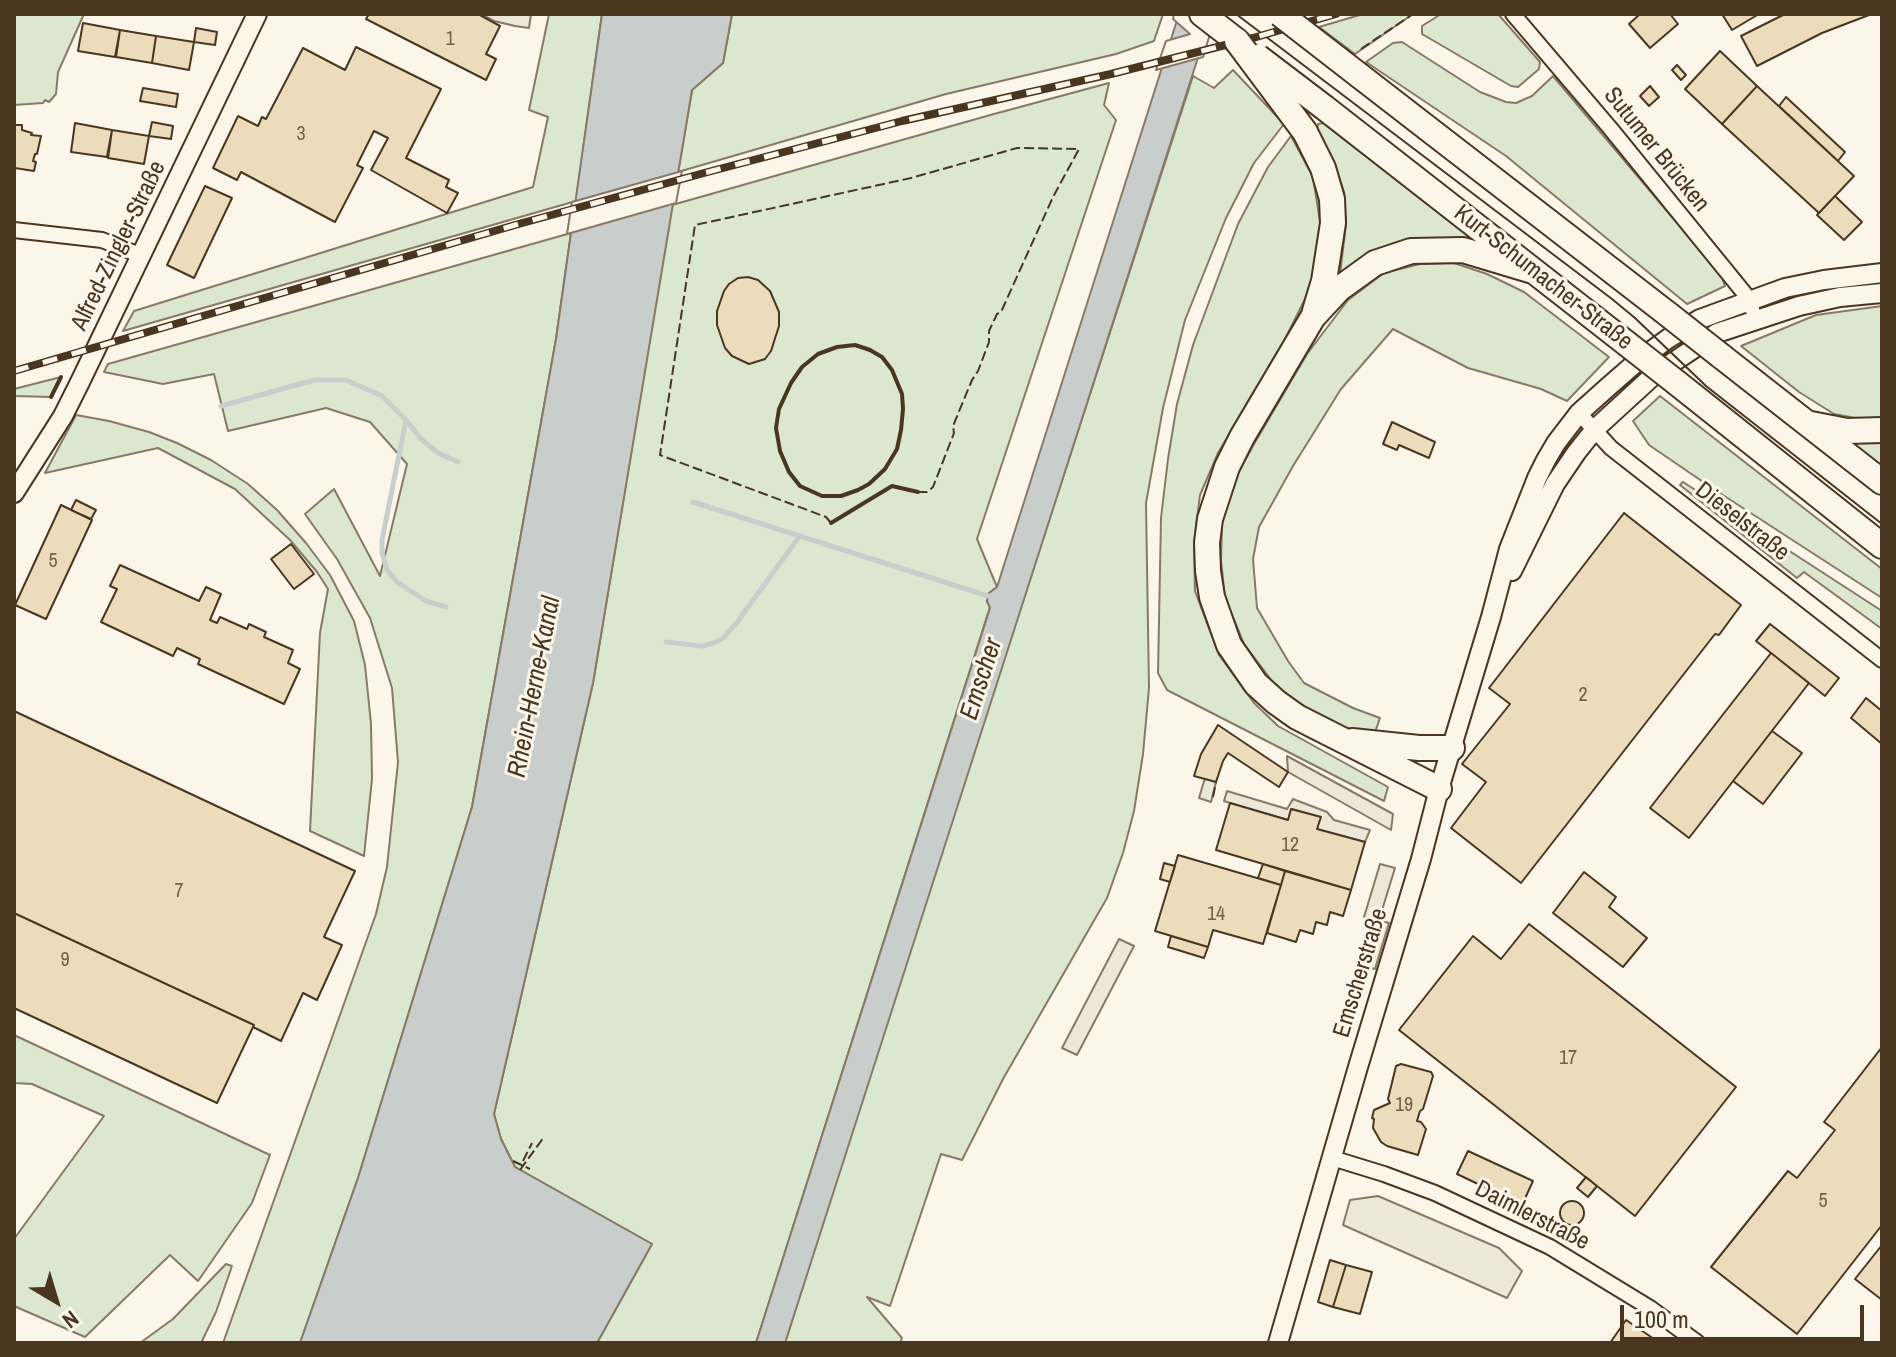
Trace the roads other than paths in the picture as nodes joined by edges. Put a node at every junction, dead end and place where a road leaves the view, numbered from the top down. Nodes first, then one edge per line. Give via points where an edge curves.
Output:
1 (257, 14) edge
2 (1202, 14) edge
3 (1280, 14) edge
4 (1513, 14) edge
5 (1237, 41) junction
6 (14, 230) edge
7 (142, 256) junction
8 (1533, 271) junction
9 (1882, 273) edge
10 (1882, 293) edge
11 (1749, 301) junction
12 (1313, 317) junction
13 (1757, 319) junction
14 (1579, 413) junction
15 (1805, 422) junction
16 (1595, 429) junction
17 (1882, 430) edge
18 (1882, 482) edge
19 (14, 493) edge
20 (1882, 546) edge
21 (1491, 617) junction
22 (1882, 660) edge
23 (1342, 741) junction
24 (1452, 748) junction
25 (1439, 789) junction
26 (1332, 1158) junction
27 (1278, 1343) edge
28 (1698, 1343) edge

1 - 7 street, Alfred-Zingler-Straße
2 - 5 main road, Kurt-Schumacher-Straße
3 - 15 main road, Kurt-Schumacher-Straße, bridge
4 - 11 street, Sutumer Brücken
5 - 8 main road, Kurt-Schumacher-Straße, bridge
5 - 12 main road, bridge via 1305,132 1332,199 1331,245
6 - 7 street via 102,240
7 - 19 street, Alfred-Zingler-Straße via 63,416
8 - 12 main road via 1463,250 1411,251 1375,263 1339,289
8 - 20 main road, Kurt-Schumacher-Straße, bridge
9 - 11 street, Emscherstraße via 1785,288
10 - 13 street, Emscherstraße via 1840,297
11 - 13 street, Sutumer Brücken
11 - 14 street, Emscherstraße via 1700,319 1669,338
12 - 23 main road via 1227,467 1210,519 1208,571 1219,622 1256,684 1297,717
13 - 16 street, Emscherstraße via 1717,333 1676,359
14 - 16 street, Dieselstraße
14 - 21 street, Emscherstraße via 1537,478 1509,549
15 - 17 main road via 1847,431
15 - 18 main road, Kurt-Schumacher-Straße
16 - 21 street, Emscherstraße via 1555,484
16 - 22 street, Dieselstraße via 1611,448
21 - 24 street, Emscherstraße
23 - 24 main road
23 - 25 main road
24 - 25 street, Emscherstraße
25 - 26 street, Emscherstraße
26 - 27 street, Emscherstraße
26 - 28 street, Daimlerstraße via 1448,1198 1550,1247

